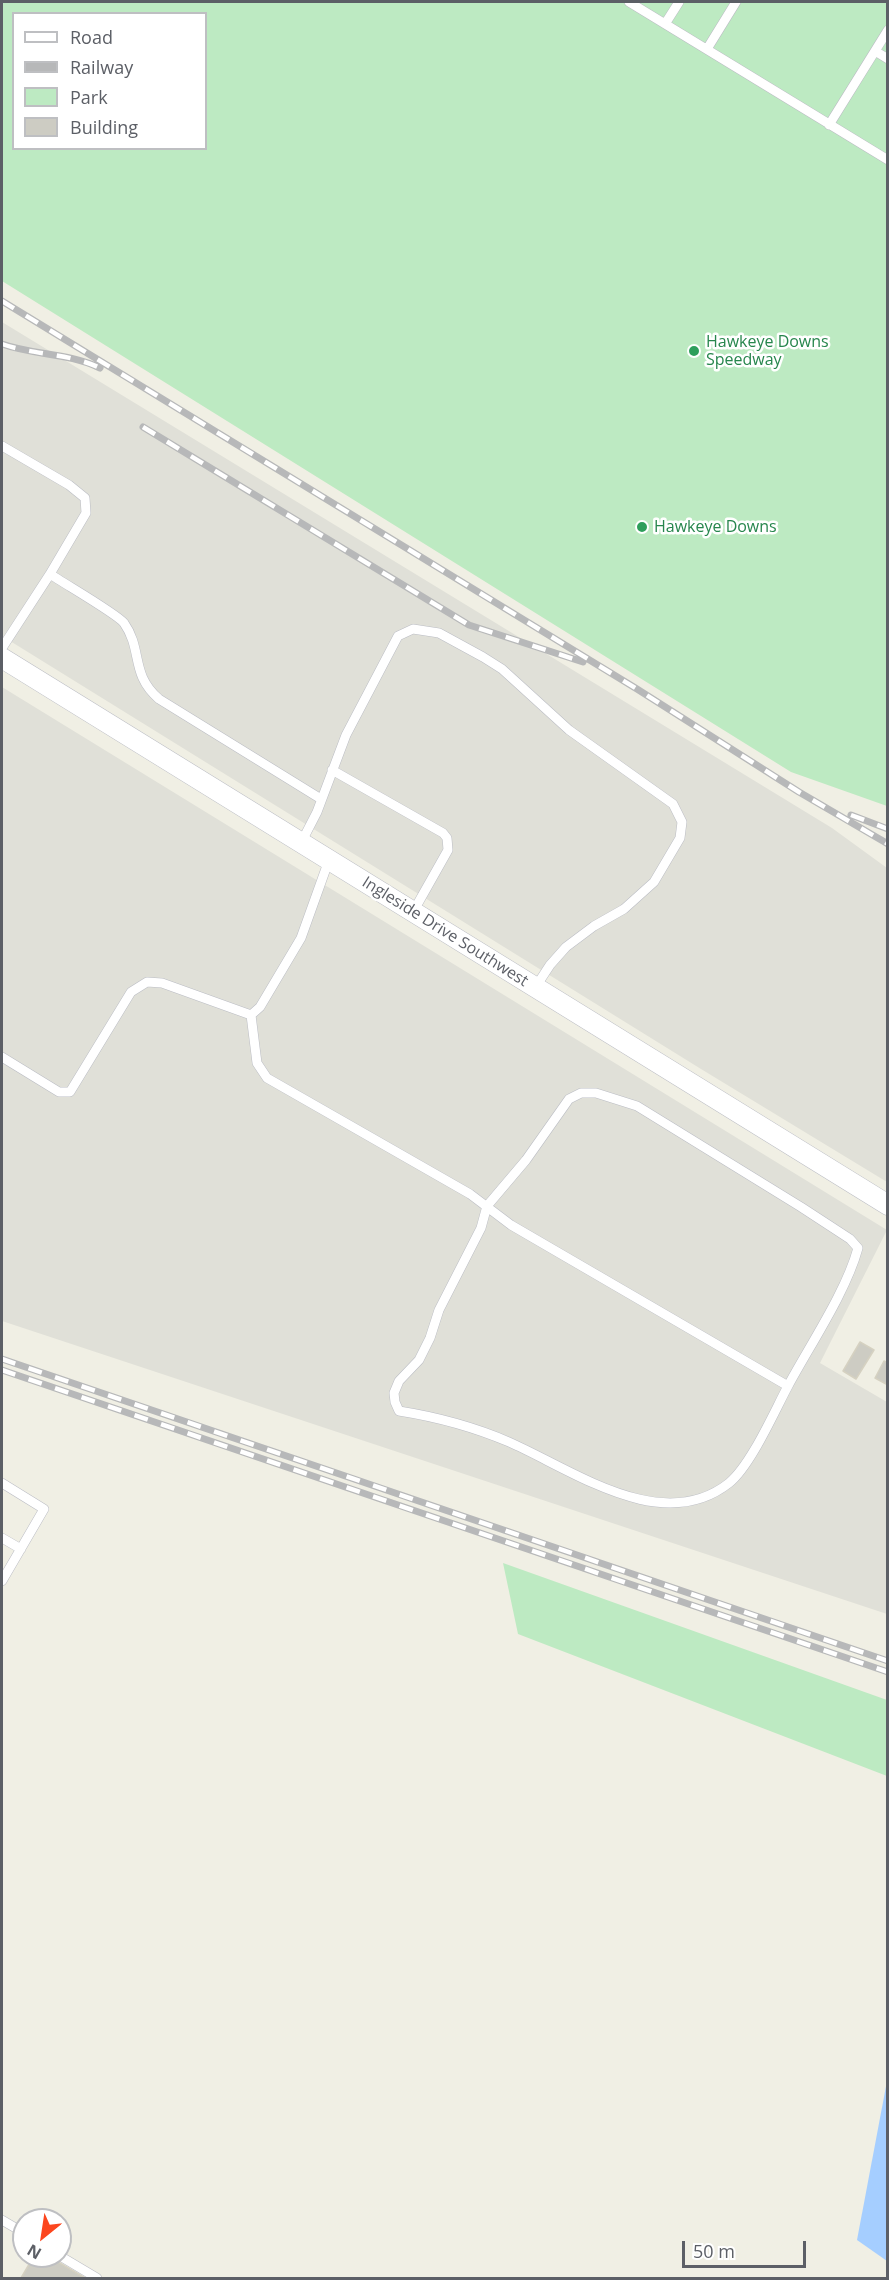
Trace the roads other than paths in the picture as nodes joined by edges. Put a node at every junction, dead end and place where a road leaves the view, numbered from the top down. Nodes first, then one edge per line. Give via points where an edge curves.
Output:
1 (629, 2) edge
2 (679, 2) edge
3 (736, 2) edge
4 (665, 24) junction
5 (888, 30) edge
6 (707, 49) junction
7 (875, 51) junction
8 (888, 59) edge
9 (829, 125) junction
10 (888, 160) edge
11 (2, 446) edge
12 (50, 574) junction
13 (2, 648) edge
14 (2, 658) edge
15 (332, 770) junction
16 (321, 799) junction
17 (301, 843) junction
18 (329, 860) junction
19 (413, 912) junction
20 (535, 988) junction
21 (251, 1015) junction
22 (2, 1057) edge
23 (888, 1205) edge
24 (487, 1206) junction
25 (788, 1386) junction
26 (2, 1483) edge
27 (2, 1538) edge
28 (21, 1549) junction
29 (2, 1581) edge
30 (72, 2263) edge
31 (97, 2278) edge

1 - 4 lane
2 - 4 lane
3 - 6 lane
4 - 6 lane
5 - 7 lane
6 - 9 lane
7 - 8 lane
7 - 9 lane
9 - 10 lane
11 - 12 lane via 85,498 86,513
12 - 13 lane
12 - 16 lane via 124,622 147,689 159,699
14 - 17 street, Ingleside Drive Southwest
15 - 16 lane
15 - 19 lane via 447,838 448,850
15 - 20 lane via 398,636 413,629 439,633 502,669 569,730 673,804 682,822 680,838 654,882 624,909 566,947
16 - 17 lane
17 - 18 street, Ingleside Drive Southwest
18 - 19 street, Ingleside Drive Southwest
18 - 21 lane via 301,938 260,1007
19 - 20 street, Ingleside Drive Southwest
20 - 23 street, Ingleside Drive Southwest
21 - 22 lane via 162,983 147,982 131,992 70,1092 59,1092
21 - 24 lane via 257,1063 267,1078
24 - 25 lane via 511,1225
24 - 25 lane via 569,1099 580,1093 596,1093 637,1106 801,1207 858,1248 842,1288
24 - 25 lane via 481,1228 439,1310 430,1338 394,1393 399,1412 462,1425 509,1442 586,1480 646,1502 674,1503 702,1497 729,1482 746,1463
26 - 28 lane via 44,1509
27 - 28 lane
28 - 29 lane
30 - 31 lane

